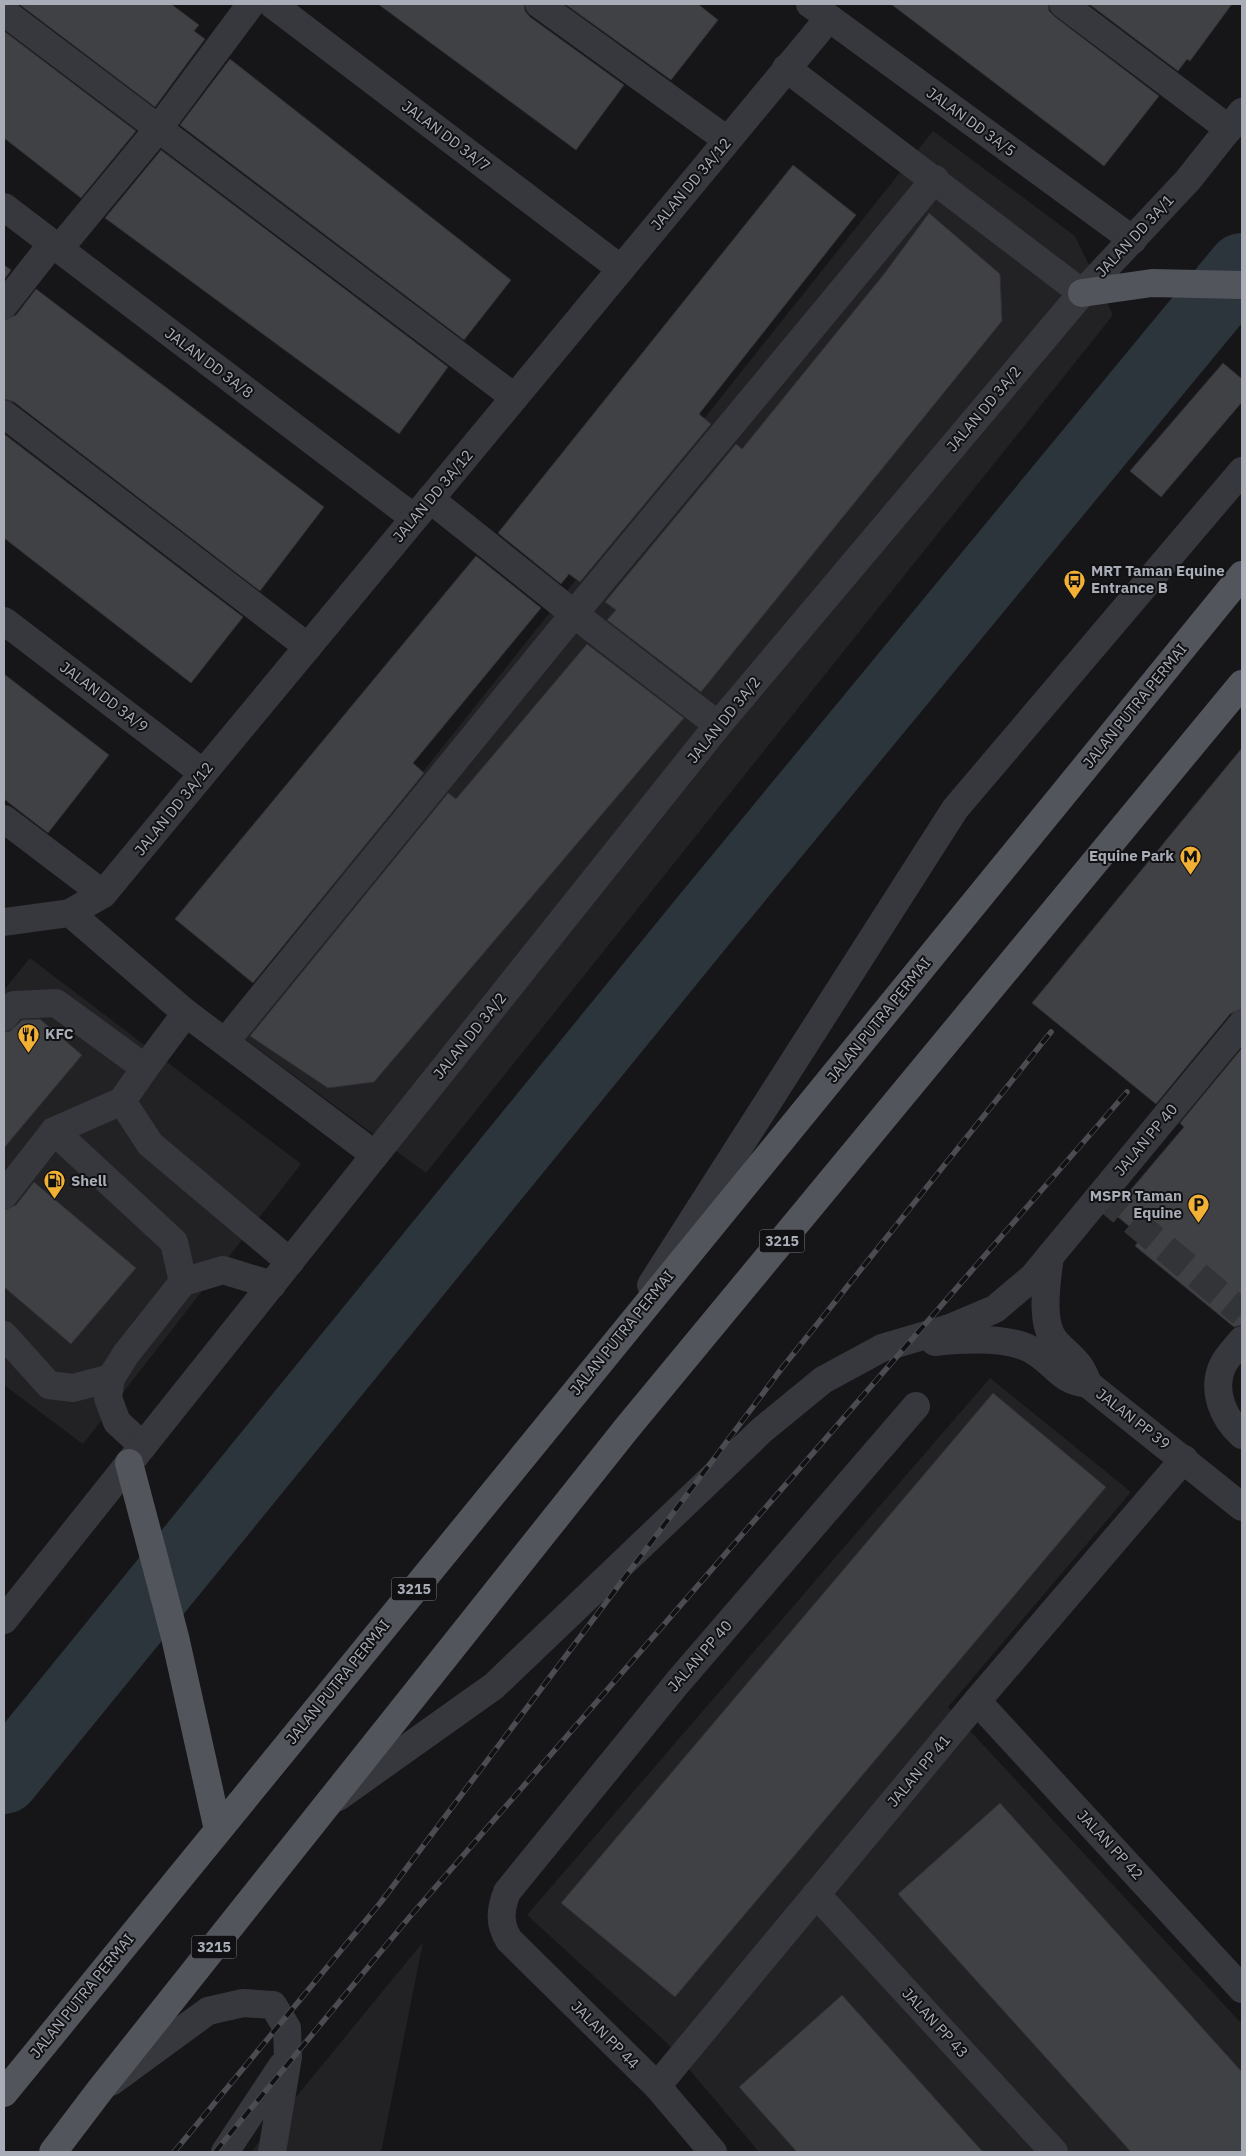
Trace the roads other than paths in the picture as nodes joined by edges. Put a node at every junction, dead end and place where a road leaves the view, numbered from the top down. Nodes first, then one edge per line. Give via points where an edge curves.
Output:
1 (251, 4) edge
2 (272, 4) edge
3 (539, 4) edge
4 (1063, 4) edge
5 (819, 11) edge
6 (4, 12) edge
7 (786, 68) junction
8 (1236, 120) edge
9 (158, 130) junction
10 (728, 140) junction
11 (935, 179) junction
12 (4, 208) edge
13 (1133, 240) junction
14 (55, 246) junction
15 (621, 269) junction
16 (1242, 285) edge
17 (1082, 293) junction
18 (4, 305) edge
19 (514, 397) junction
20 (4, 414) edge
21 (1242, 471) edge
22 (422, 509) junction
23 (1242, 575) edge
24 (574, 614) junction
25 (4, 621) edge
26 (308, 647) junction
27 (1242, 684) edge
28 (718, 725) junction
29 (203, 773) junction
30 (4, 819) edge
31 (103, 894) junction
32 (70, 913) junction
33 (4, 922) edge
34 (186, 1013) junction
35 (4, 1017) edge
36 (1242, 1024) edge
37 (225, 1042) junction
38 (144, 1068) junction
39 (122, 1101) junction
40 (54, 1130) junction
41 (375, 1155) junction
42 (4, 1195) edge
43 (1050, 1256) junction
44 (290, 1262) junction
45 (183, 1282) junction
46 (272, 1285) junction
47 (4, 1335) edge
48 (1242, 1340) edge
49 (611, 1347) junction
50 (882, 1348) junction
51 (111, 1378) junction
52 (1088, 1384) junction
53 (916, 1406) dead end
54 (1242, 1435) edge
55 (136, 1455) junction
56 (1184, 1459) junction
57 (1242, 1507) edge
58 (4, 1620) edge
59 (977, 1701) junction
60 (328, 1803) junction
61 (218, 1830) junction
62 (816, 1894) junction
63 (501, 1916) joint
64 (1242, 1989) edge
65 (288, 2057) junction
66 (657, 2086) junction
67 (100, 2090) junction
68 (4, 2093) edge
69 (53, 2152) edge
70 (225, 2152) edge
71 (272, 2152) edge
72 (713, 2152) edge
73 (1054, 2152) edge

1 - 9 street
2 - 15 street, JALAN DD 3A/7
3 - 10 street
4 - 8 street
5 - 7 street, JALAN DD 3A/12
5 - 13 street, JALAN DD 3A/5
6 - 9 street
7 - 10 street, JALAN DD 3A/12
7 - 11 street
8 - 13 street, JALAN DD 3A/1 via 1188,180
9 - 14 street
9 - 19 street
10 - 15 street, JALAN DD 3A/12
11 - 17 street
11 - 24 street
12 - 14 street, JALAN DD 3A/8
13 - 17 street, JALAN DD 3A/1
14 - 18 street
14 - 22 street, JALAN DD 3A/8
15 - 19 street, JALAN DD 3A/12
16 - 17 main road via 1152,283
17 - 28 street, JALAN DD 3A/2
19 - 22 street, JALAN DD 3A/12
20 - 26 street
21 - 49 street via 955,809
22 - 24 street, JALAN DD 3A/8
22 - 26 street, JALAN DD 3A/12
23 - 49 main road, JALAN PUTRA PERMAI / 3215
24 - 28 street, JALAN DD 3A/8
24 - 37 street
25 - 29 street, JALAN DD 3A/9
26 - 29 street, JALAN DD 3A/12
27 - 60 main road, 3215 via 627,1428
28 - 41 street, JALAN DD 3A/2
29 - 31 street, JALAN DD 3A/12
30 - 31 street
31 - 32 street, JALAN DD 3A/12
32 - 33 street, JALAN DD 3A/12
32 - 34 street
34 - 37 street
34 - 38 street
35 - 38 street via 14,1005 56,1003
36 - 43 street, JALAN PP 40
37 - 41 street
38 - 39 street
39 - 40 street
39 - 44 street via 150,1144
40 - 42 street
40 - 45 street via 174,1242
41 - 44 street, JALAN DD 3A/2
43 - 50 street, JALAN PP 40 via 1033,1277 995,1309 950,1328
43 - 52 street, JALAN PP 39 via 1046,1286 1049,1328 1054,1340 1082,1367
44 - 46 street, JALAN DD 3A/2
45 - 46 street via 223,1270
45 - 51 street
46 - 55 street, JALAN DD 3A/2
47 - 51 street via 49,1385 73,1388
48 - 54 street via 1223,1365 1218,1386 1222,1407 1231,1425
49 - 61 main road, JALAN PUTRA PERMAI / 3215
50 - 52 street via 955,1340 1016,1344 1036,1352 1071,1382
50 - 60 street via 823,1380 762,1430 494,1686
51 - 55 street via 108,1398 117,1422
52 - 56 street, JALAN PP 39
53 - 63 street, JALAN PP 40 via 678,1682 507,1892
55 - 58 street, JALAN DD 3A/2
55 - 61 main road via 143,1513 175,1637
56 - 57 street, JALAN PP 39
56 - 59 street, JALAN PP 41
59 - 62 street, JALAN PP 41
59 - 64 street, JALAN PP 42
60 - 67 main road, 3215
61 - 68 main road, JALAN PUTRA PERMAI / 3215
62 - 66 street, JALAN PP 41
62 - 73 street, JALAN PP 43
63 - 66 street, JALAN PP 44 via 502,1929 508,1940
65 - 67 street via 287,2028 273,2005 243,2003 208,2011
65 - 70 street
65 - 71 street
66 - 72 street, JALAN PP 44
67 - 69 main road, 3215

